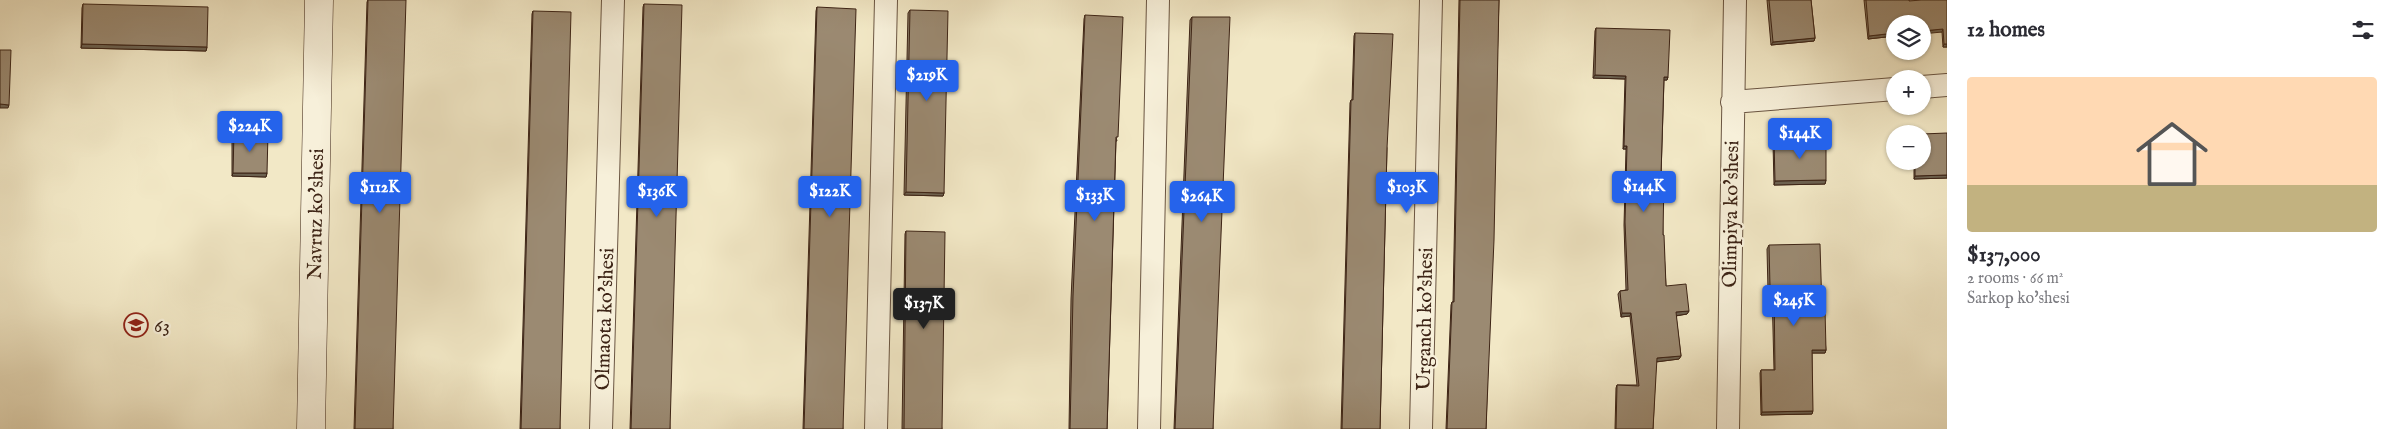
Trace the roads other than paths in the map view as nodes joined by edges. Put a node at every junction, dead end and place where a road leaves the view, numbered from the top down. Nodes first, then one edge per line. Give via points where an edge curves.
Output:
1 (319, 0) edge
2 (613, 0) edge
3 (886, 0) edge
4 (1158, 0) edge
5 (1431, 0) edge
6 (1734, 0) edge
7 (1947, 85) edge
8 (1931, 86) edge
9 (1886, 90) edge
10 (1732, 102) junction
11 (311, 429) edge
12 (601, 429) edge
13 (876, 429) edge
14 (1148, 429) edge
15 (1421, 429) edge
16 (1728, 429) edge

1 - 11 street, Navruz ko'shesi
2 - 12 street, Olmaota ko'shesi
3 - 13 street
4 - 14 street
5 - 15 street, Urganch ko'shesi
6 - 10 street, Olimpiya ko'shesi
7 - 8 street
9 - 10 street
10 - 16 street, Olimpiya ko'shesi

